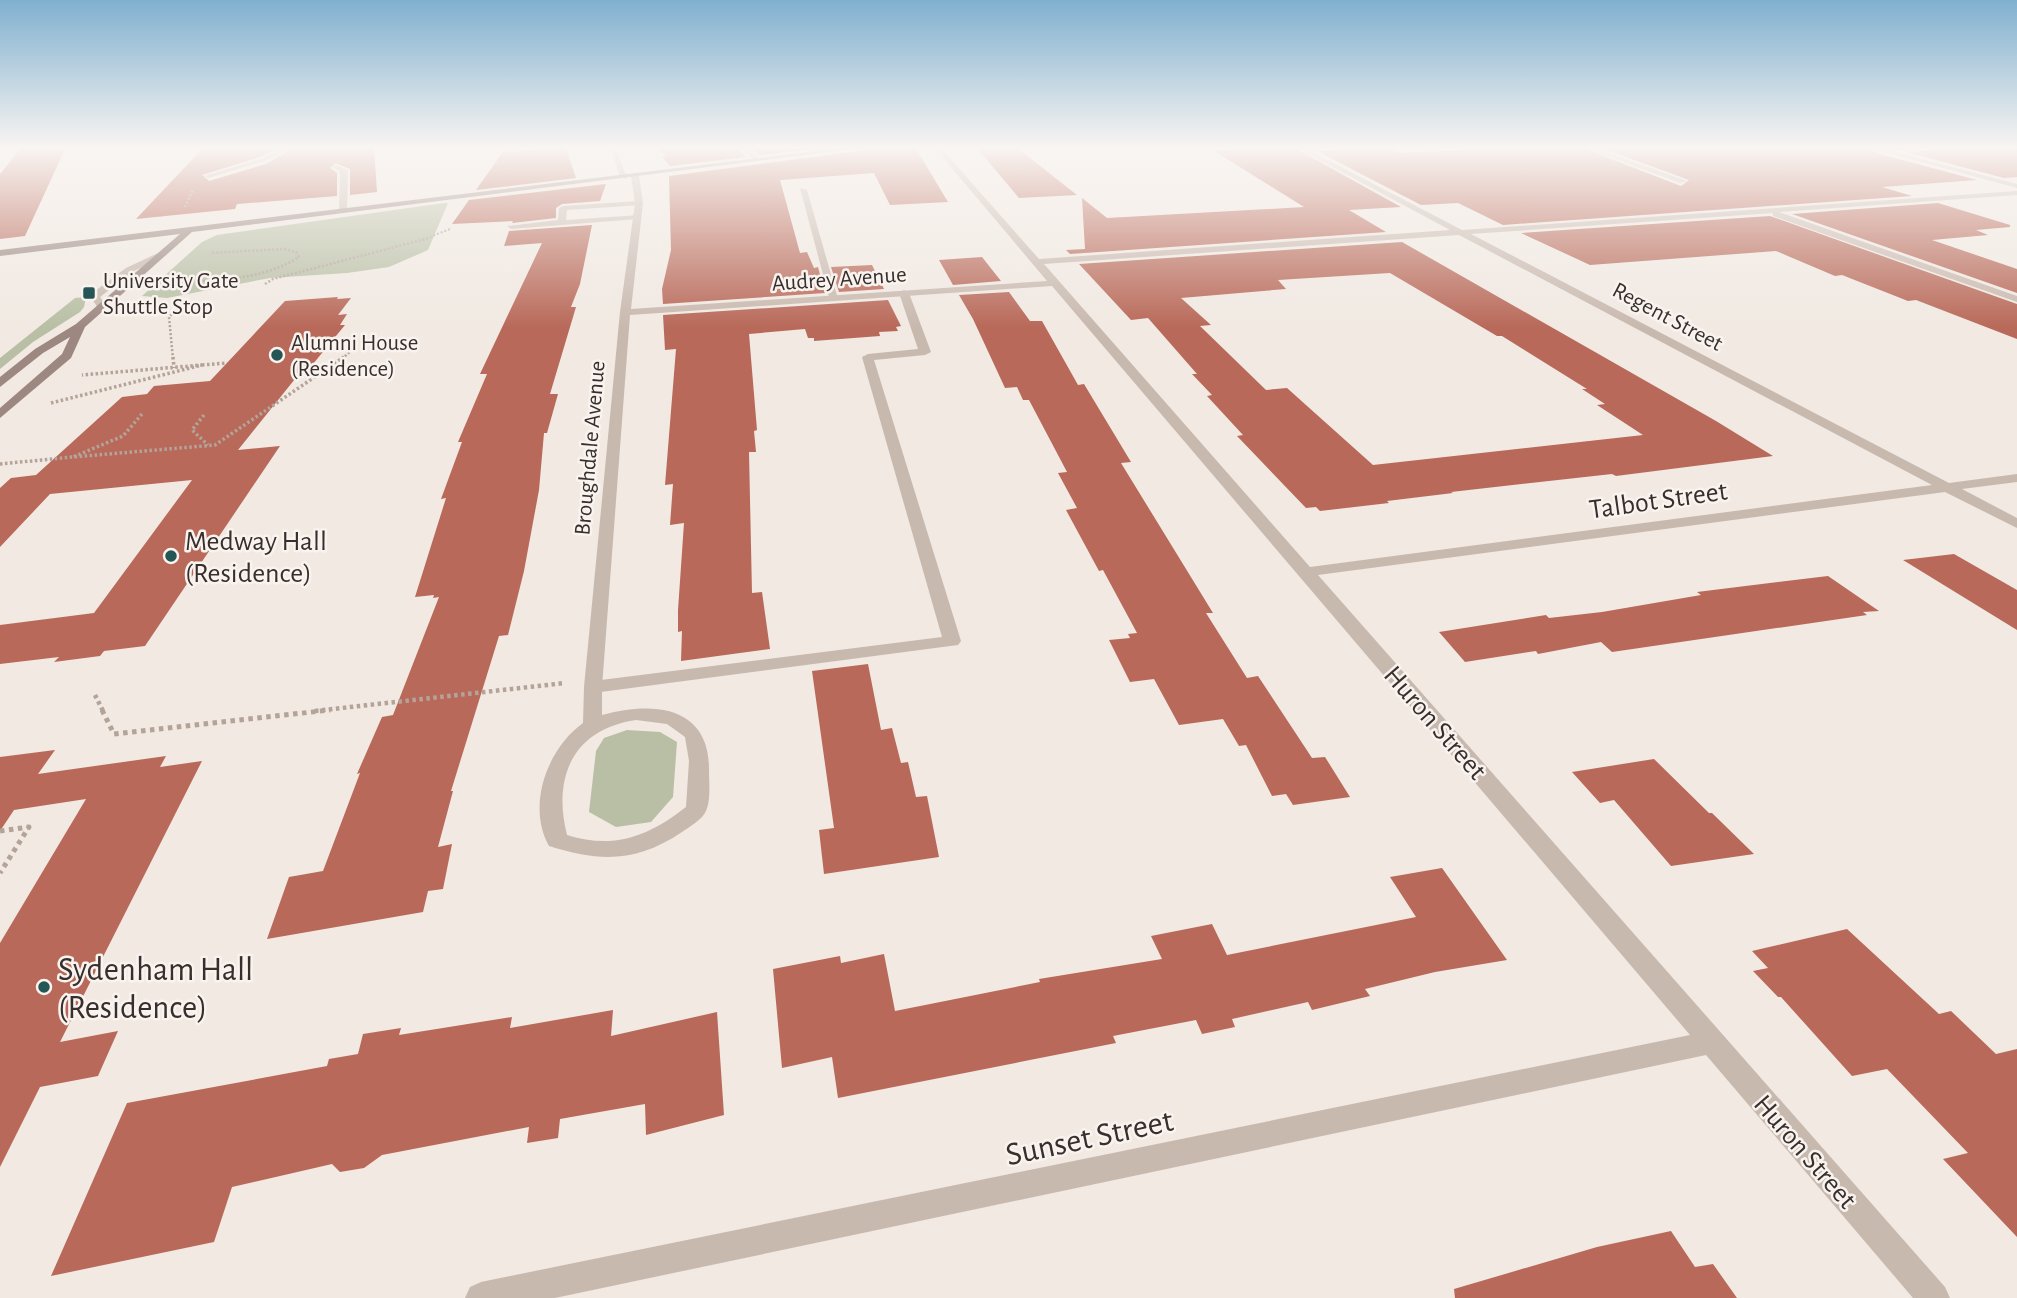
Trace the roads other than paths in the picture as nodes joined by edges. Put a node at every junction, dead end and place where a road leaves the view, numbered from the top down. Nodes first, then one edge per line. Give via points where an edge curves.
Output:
1 (343, 208) edge
2 (371, 208) edge
3 (808, 208) edge
4 (990, 208) edge
5 (1415, 208) edge
6 (1816, 208) edge
7 (638, 210) junction
8 (343, 211) junction
9 (1769, 211) junction
10 (562, 222) junction
11 (511, 226) dead end
12 (189, 230) junction
13 (1464, 233) junction
14 (0, 253) edge
15 (160, 256) junction
16 (1038, 262) junction
17 (1054, 283) junction
18 (904, 293) junction
19 (834, 297) junction
20 (2017, 299) edge
21 (102, 306) junction
22 (625, 312) junction
23 (80, 326) junction
24 (0, 383) edge
25 (0, 414) edge
26 (2017, 478) edge
27 (1948, 487) junction
28 (2017, 524) edge
29 (1306, 572) junction
30 (593, 683) junction
31 (593, 726) junction
32 (1712, 1042) junction
33 (481, 1298) edge
34 (1934, 1298) edge

1 - 8 street
2 - 8 main road
3 - 19 street
4 - 16 street, Huron Street
5 - 13 street, Regent Street
6 - 9 street
7 - 10 street
7 - 10 street via 563,208
7 - 22 street, Broughdale Avenue
8 - 12 main road
9 - 13 street
9 - 20 street
10 - 11 street
12 - 14 main road
12 - 15 main road
13 - 16 street
13 - 27 street, Regent Street
15 - 21 main road
15 - 21 street via 129,270 95,296
16 - 17 street, Huron Street
17 - 18 street, Audrey Avenue
17 - 29 street, Huron Street
18 - 19 street, Audrey Avenue
18 - 30 street via 925,352 868,357 952,640
19 - 22 street, Audrey Avenue
21 - 23 main road
22 - 30 street, Broughdale Avenue
23 - 24 main road
23 - 25 main road via 67,356
26 - 27 street, Talbot Street
27 - 28 street, Regent Street
27 - 29 street, Talbot Street
29 - 32 street, Huron Street
30 - 31 street, Broughdale Avenue
31 - 31 street via 568,747 555,771 550,818 556,840 597,852 625,850 674,829 696,810 699,743 694,731 666,717 636,714
32 - 33 street, Sunset Street
32 - 34 street, Huron Street

